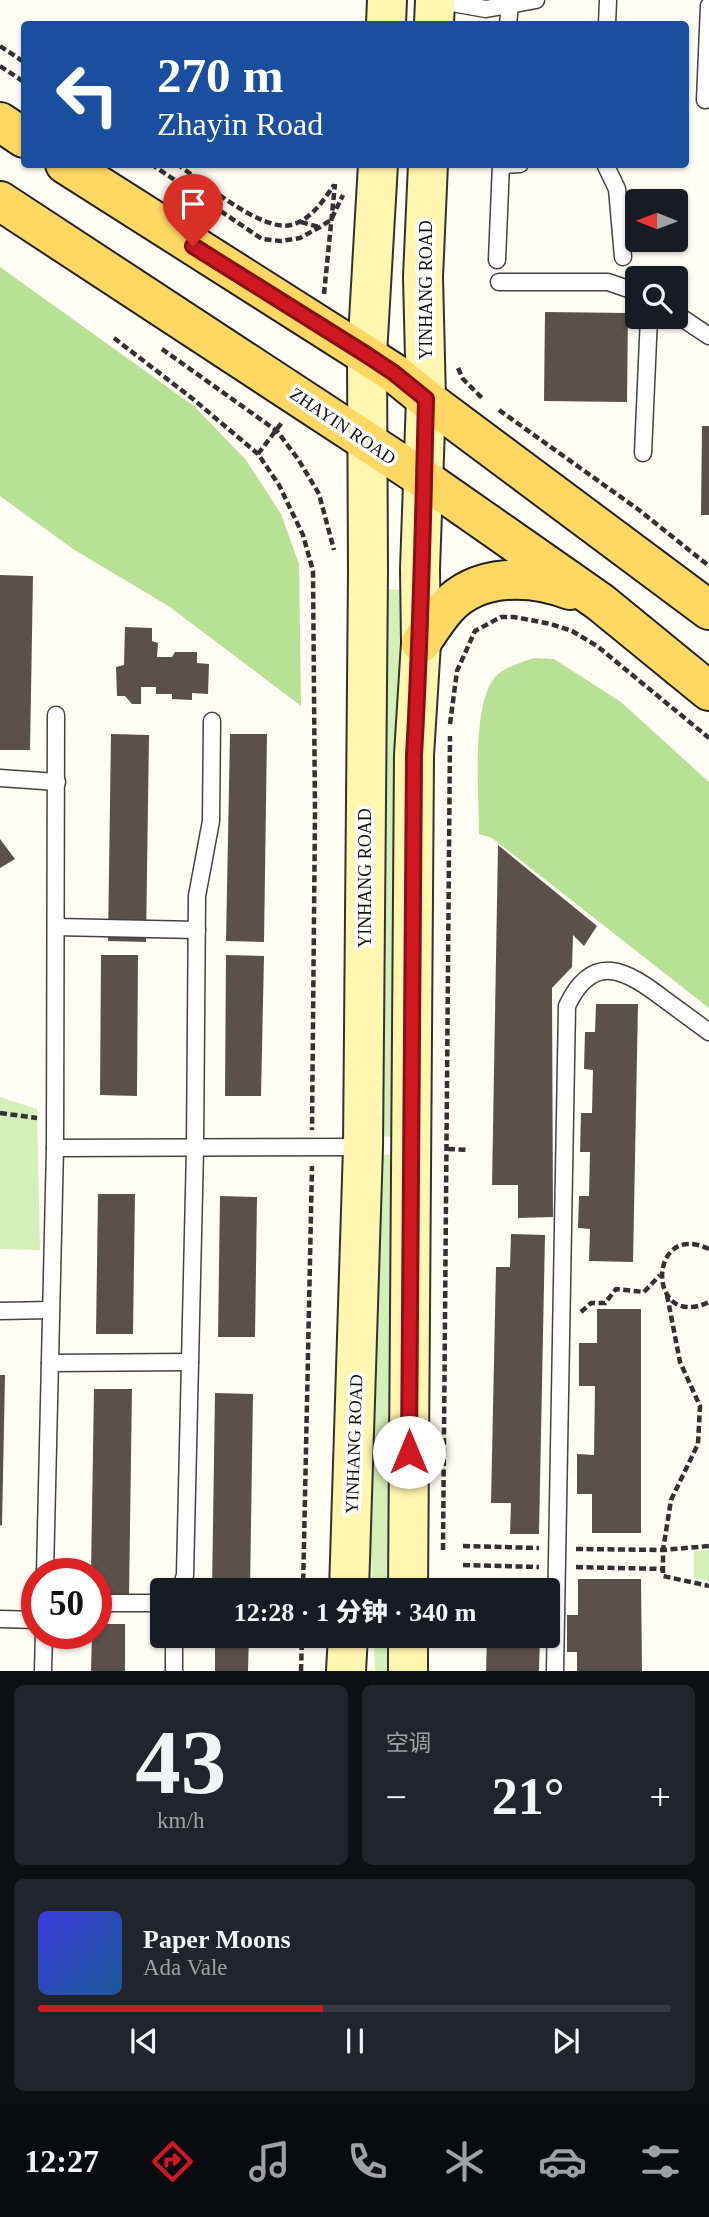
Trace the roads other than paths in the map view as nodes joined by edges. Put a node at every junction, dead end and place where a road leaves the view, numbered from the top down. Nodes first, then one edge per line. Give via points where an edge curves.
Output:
1 (387, 0) edge
2 (435, 0) edge
3 (536, 0) edge
4 (608, 0) edge
5 (510, 5) junction
6 (709, 6) edge
7 (386, 21) edge
8 (434, 21) edge
9 (508, 21) edge
10 (607, 21) edge
11 (705, 100) dead end
12 (0, 122) edge
13 (21, 136) edge
14 (71, 168) edge
15 (378, 168) edge
16 (428, 168) edge
17 (501, 168) edge
18 (607, 168) edge
19 (0, 201) edge
20 (623, 257) dead end
21 (496, 260) dead end
22 (499, 282) dead end
23 (625, 288) edge
24 (688, 322) edge
25 (648, 329) edge
26 (709, 336) edge
27 (367, 355) junction
28 (426, 399) junction
29 (366, 439) junction
30 (643, 453) dead end
31 (424, 479) junction
32 (600, 602) junction
33 (709, 610) edge
34 (421, 643) junction
35 (709, 691) edge
36 (56, 715) dead end
37 (212, 721) dead end
38 (0, 778) edge
39 (57, 782) junction
40 (56, 927) junction
41 (197, 930) junction
42 (709, 1032) edge
43 (363, 1147) junction
44 (55, 1148) junction
45 (195, 1149) junction
46 (51, 1310) junction
47 (0, 1311) edge
48 (190, 1362) junction
49 (50, 1363) junction
50 (45, 1558) edge
51 (184, 1578) edge
52 (349, 1578) edge
53 (408, 1578) edge
54 (112, 1603) edge
55 (150, 1603) edge
56 (0, 1619) edge
57 (21, 1620) edge
58 (174, 1648) edge
59 (347, 1648) edge
60 (408, 1648) edge
61 (44, 1649) edge
62 (43, 1671) edge
63 (174, 1671) edge
64 (346, 1671) edge
65 (408, 1671) edge
66 (555, 1671) edge

1 - 7 main road
2 - 5 lane via 486,9
2 - 8 main road
3 - 5 lane
4 - 10 lane
5 - 9 lane
6 - 11 lane
12 - 13 main road
14 - 27 main road
15 - 27 main road, YINHANG ROAD
16 - 28 main road, YINHANG ROAD
17 - 21 lane
18 - 20 lane via 617,189
19 - 29 main road, ZHAYIN ROAD
22 - 23 lane via 608,282
24 - 26 lane
25 - 30 lane
27 - 28 main road
27 - 29 main road, YINHANG ROAD
28 - 31 main road, YINHANG ROAD
28 - 33 main road
29 - 31 main road, ZHAYIN ROAD
29 - 43 main road, YINHANG ROAD
31 - 32 main road, ZHAYIN ROAD
31 - 34 main road, YINHANG ROAD
32 - 34 main road via 554,584 501,580 475,588 448,606
32 - 35 main road, ZHAYIN ROAD
34 - 53 main road, YINHANG ROAD via 414,755
36 - 39 lane
37 - 41 lane via 211,821 197,896
38 - 39 lane
39 - 40 lane
40 - 41 lane
40 - 44 lane
41 - 45 lane
42 - 66 lane via 636,977 616,971 593,975 575,988 566,1006
43 - 45 lane
43 - 52 main road, YINHANG ROAD
44 - 45 lane
44 - 46 lane
45 - 48 lane
46 - 47 lane
46 - 49 lane
48 - 49 lane
48 - 51 lane
49 - 50 lane
54 - 55 lane
56 - 57 lane
58 - 63 lane
59 - 64 main road
60 - 65 main road
61 - 62 lane

